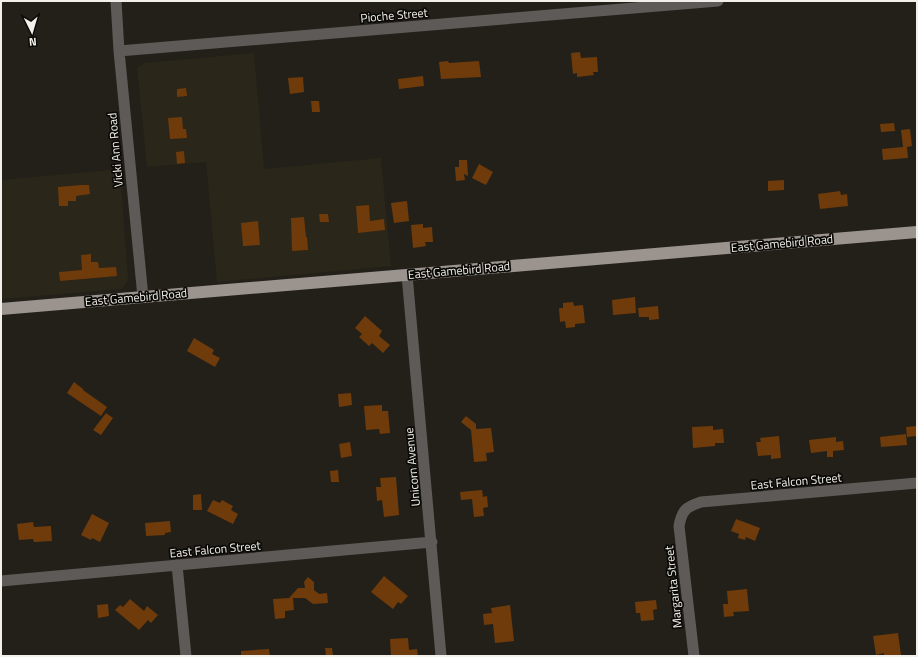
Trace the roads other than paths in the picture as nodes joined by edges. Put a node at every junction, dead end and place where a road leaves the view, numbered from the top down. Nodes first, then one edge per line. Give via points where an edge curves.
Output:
1 (116, 1) edge
2 (718, 1) edge
3 (119, 51) junction
4 (917, 232) edge
5 (407, 275) junction
6 (143, 297) junction
7 (1, 309) edge
8 (917, 483) edge
9 (682, 515) joint
10 (432, 542) junction
11 (177, 565) junction
12 (1, 581) edge
13 (186, 656) edge
14 (441, 656) edge
15 (694, 656) edge

1 - 3 street, Vicki Ann Road
2 - 3 street, Pioche Street
3 - 6 street, Vicki Ann Road
4 - 5 main road, East Gamebird Road
5 - 6 main road, East Gamebird Road
5 - 10 street, Unicorn Avenue
6 - 7 main road, East Gamebird Road
8 - 9 street, East Falcon Street via 701,502 691,506
9 - 15 street, Margarita Street via 679,526
10 - 11 street, East Falcon Street
10 - 14 street, Unicorn Avenue
11 - 12 street, East Falcon Street
11 - 13 street

